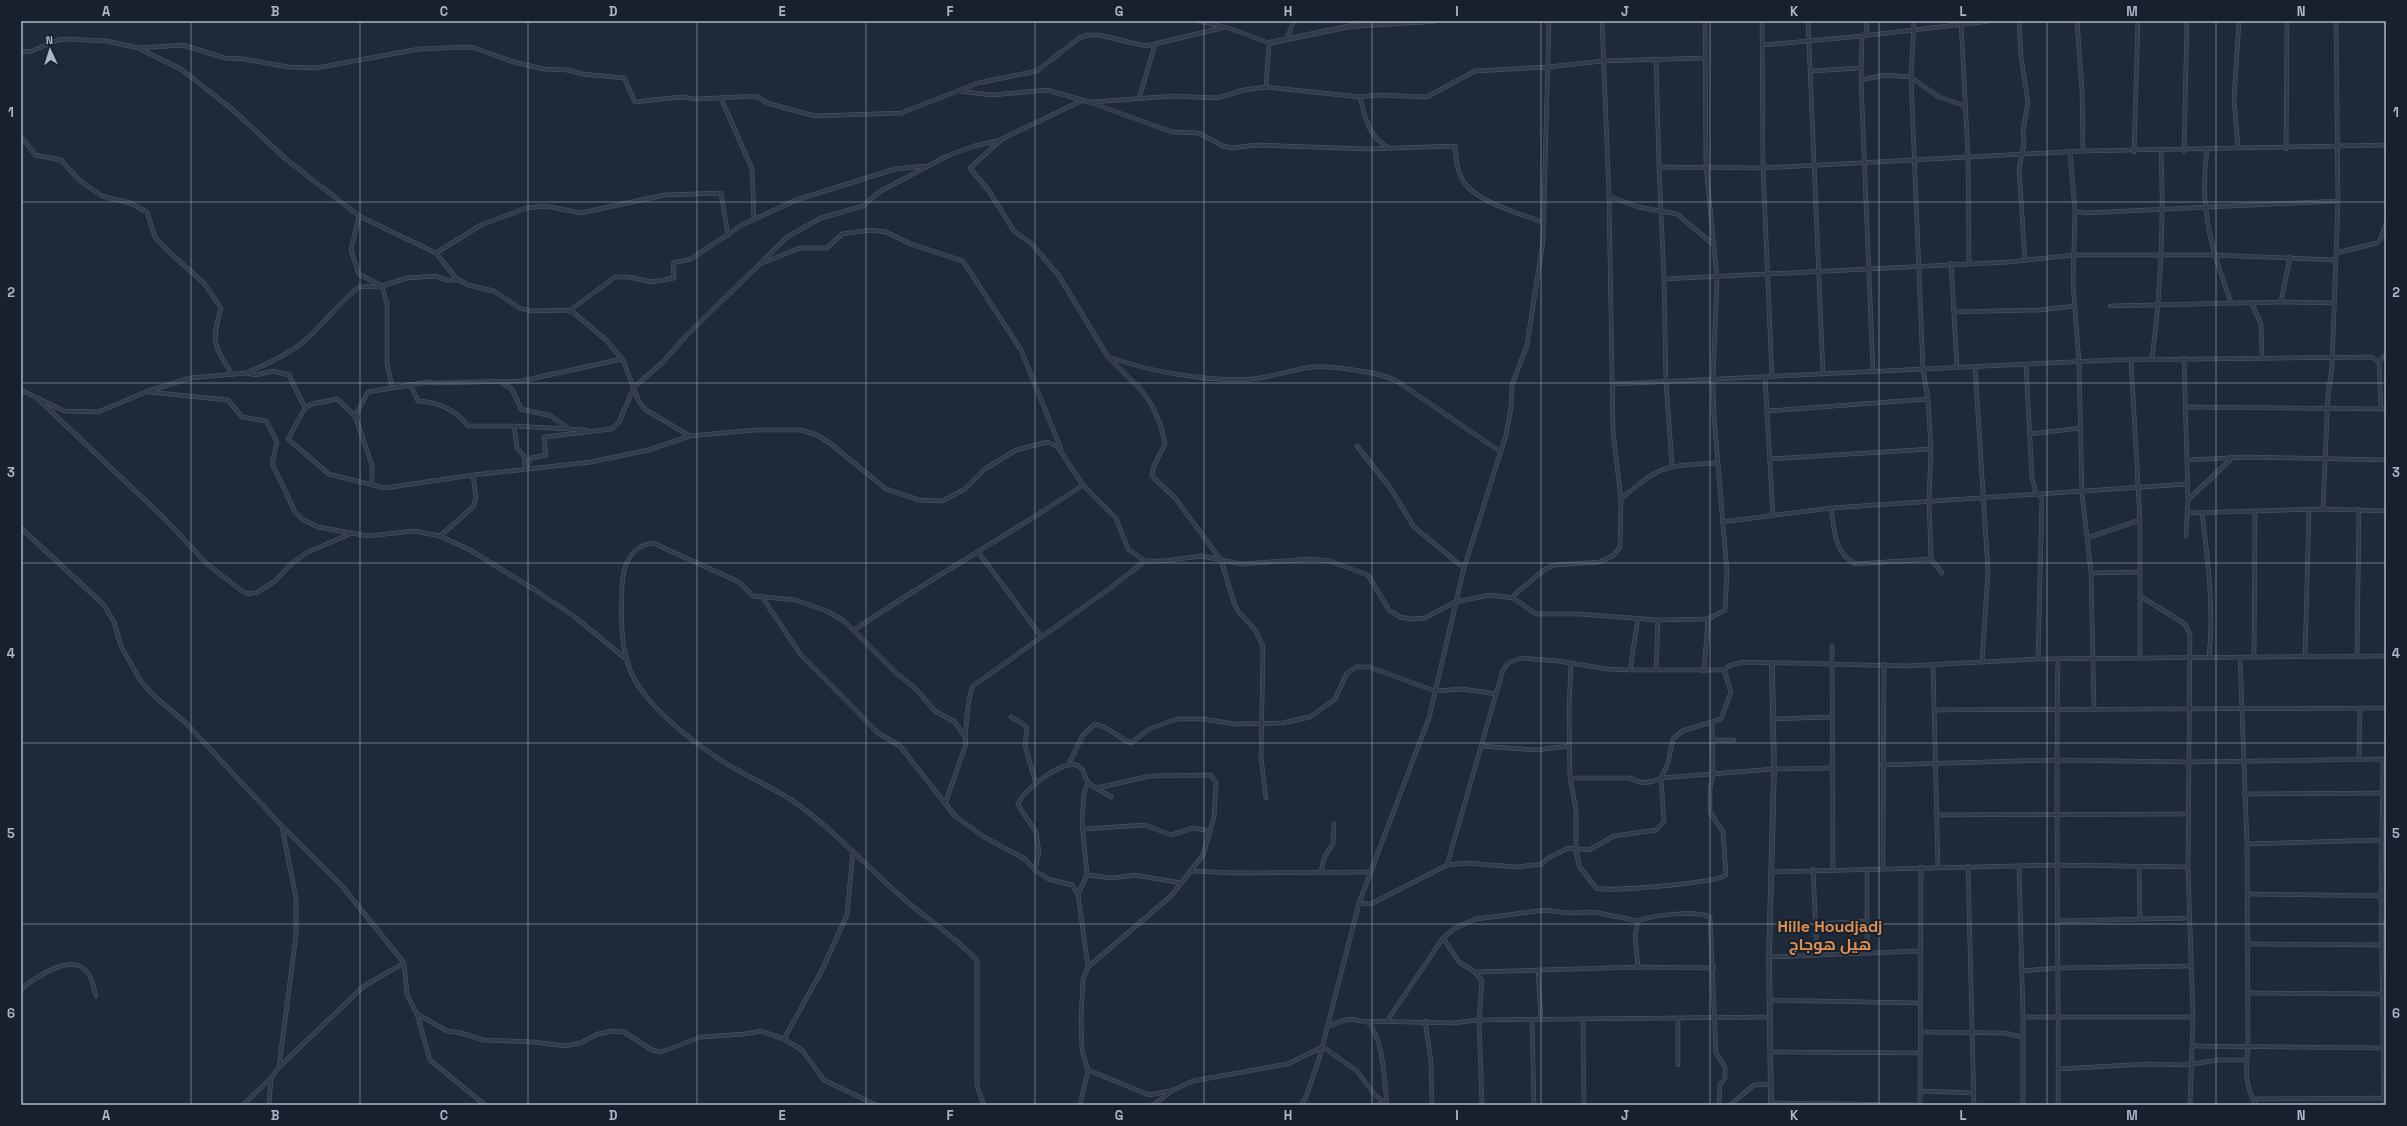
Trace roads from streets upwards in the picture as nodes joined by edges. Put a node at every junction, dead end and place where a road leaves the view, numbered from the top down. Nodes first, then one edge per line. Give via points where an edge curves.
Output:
1 (1199, 21) edge
2 (1294, 21) edge
3 (1433, 21) edge
4 (1549, 21) edge
5 (1602, 21) edge
6 (1705, 21) edge
7 (1762, 21) edge
8 (1808, 21) edge
9 (1866, 21) edge
10 (1914, 21) edge
11 (1990, 21) edge
12 (2019, 21) edge
13 (2077, 21) edge
14 (2138, 21) edge
15 (2187, 21) edge
16 (2238, 21) edge
17 (2287, 21) edge
18 (2336, 21) edge
19 (1385, 22) edge
20 (1960, 22) edge
21 (1226, 28) junction
22 (1913, 30) junction
23 (1862, 36) junction
24 (1286, 40) junction
25 (1810, 42) junction
26 (1269, 43) junction
27 (1155, 44) junction
28 (1763, 45) junction
29 (139, 48) junction
30 (21, 52) edge
31 (1705, 58) junction
32 (1656, 59) junction
33 (1603, 61) junction
34 (1548, 67) junction
35 (1861, 68) junction
36 (1812, 71) junction
37 (1911, 77) junction
38 (1862, 80) junction
39 (1266, 87) junction
40 (958, 91) junction
41 (1360, 97) junction
42 (721, 98) junction
43 (1139, 99) junction
44 (1081, 101) junction
45 (1089, 102) junction
46 (1965, 106) junction
47 (21, 136) edge
48 (1002, 140) junction
49 (2336, 146) junction
50 (2386, 146) edge
51 (1411, 147) junction
52 (2238, 147) junction
53 (2286, 149) junction
54 (2161, 150) junction
55 (2184, 150) junction
56 (2207, 150) junction
57 (2070, 152) junction
58 (2083, 152) junction
59 (2134, 152) junction
60 (2023, 154) junction
61 (1968, 157) junction
62 (1916, 160) junction
63 (1864, 163) junction
64 (927, 166) junction
65 (1706, 166) junction
66 (1814, 166) junction
67 (1659, 167) junction
68 (1763, 168) junction
69 (1610, 196) junction
70 (2338, 201) junction
71 (2204, 206) junction
72 (2164, 209) junction
73 (2075, 211) junction
74 (1660, 213) junction
75 (359, 216) junction
76 (754, 219) junction
77 (1544, 223) junction
78 (2386, 224) edge
79 (728, 235) junction
80 (1714, 245) junction
81 (436, 253) junction
82 (2336, 253) junction
83 (2073, 255) junction
84 (2214, 255) junction
85 (2162, 256) junction
86 (2290, 257) junction
87 (2025, 260) junction
88 (2336, 260) junction
89 (1970, 262) junction
90 (1952, 263) junction
91 (1921, 265) junction
92 (757, 266) junction
93 (1870, 268) junction
94 (1819, 271) junction
95 (1768, 274) junction
96 (1717, 278) junction
97 (1664, 279) junction
98 (459, 280) junction
99 (382, 286) junction
100 (2231, 302) junction
101 (2251, 302) junction
102 (2281, 302) junction
103 (2333, 303) junction
104 (2159, 304) junction
105 (2075, 306) junction
106 (2110, 306) dead end
107 (569, 311) junction
108 (1954, 312) junction
109 (2386, 354) edge
110 (1108, 357) junction
111 (2262, 357) junction
112 (2332, 357) junction
113 (2184, 358) junction
114 (622, 359) junction
115 (2152, 359) junction
116 (2131, 360) junction
117 (2079, 362) junction
118 (2379, 362) junction
119 (2026, 365) junction
120 (1975, 367) junction
121 (1957, 368) junction
122 (1924, 370) junction
123 (1873, 372) junction
124 (246, 373) junction
125 (232, 374) junction
126 (1823, 374) junction
127 (1765, 377) junction
128 (1772, 377) junction
129 (1712, 380) junction
130 (500, 381) junction
131 (1666, 382) junction
132 (410, 384) junction
133 (1614, 384) junction
134 (392, 387) junction
135 (634, 387) junction
136 (21, 390) edge
137 (146, 392) junction
138 (35, 396) junction
139 (1928, 399) junction
140 (2185, 407) junction
141 (305, 408) junction
142 (2327, 408) junction
143 (2381, 409) junction
144 (2386, 409) edge
145 (1767, 411) junction
146 (355, 416) junction
147 (514, 426) junction
148 (2080, 428) junction
149 (569, 429) junction
150 (589, 431) junction
151 (2029, 434) junction
152 (690, 436) junction
153 (1357, 446) dead end
154 (1931, 449) junction
155 (1062, 452) junction
156 (1501, 452) junction
157 (2233, 457) junction
158 (1770, 459) junction
159 (2325, 459) junction
160 (2187, 460) junction
161 (2386, 460) edge
162 (1717, 463) junction
163 (1672, 466) junction
164 (525, 469) junction
165 (473, 475) junction
166 (372, 483) junction
167 (2188, 484) junction
168 (1083, 485) junction
169 (2138, 487) junction
170 (2082, 492) junction
171 (2036, 493) junction
172 (1984, 498) junction
173 (1621, 499) junction
174 (2188, 500) junction
175 (1929, 501) junction
176 (1831, 508) junction
177 (2308, 509) junction
178 (2322, 509) junction
179 (2359, 509) junction
180 (2255, 511) junction
181 (2386, 511) edge
182 (2188, 513) junction
183 (2202, 513) junction
184 (1773, 516) junction
185 (2140, 520) junction
186 (1722, 522) junction
187 (21, 528) edge
188 (351, 534) junction
189 (440, 536) junction
190 (2186, 536) dead end
191 (2087, 538) junction
192 (978, 552) junction
193 (1931, 559) junction
194 (1221, 560) junction
195 (1145, 561) junction
196 (1464, 568) junction
197 (2140, 572) junction
198 (1942, 573) dead end
199 (2091, 573) junction
200 (2140, 596) junction
201 (762, 597) junction
202 (1513, 598) junction
203 (1455, 602) junction
204 (1638, 618) junction
205 (1708, 619) junction
206 (1658, 620) junction
207 (854, 630) junction
208 (1041, 636) junction
209 (1832, 646) dead end
210 (2190, 656) junction
211 (2386, 656) edge
212 (2209, 657) junction
213 (2240, 657) junction
214 (2254, 657) junction
215 (2305, 657) junction
216 (2357, 657) junction
217 (2140, 658) junction
218 (2038, 659) junction
219 (627, 660) junction
220 (2058, 660) junction
221 (2091, 660) junction
222 (1982, 662) junction
223 (1571, 663) junction
224 (1772, 664) junction
225 (1832, 664) junction
226 (1884, 664) junction
227 (1933, 664) junction
228 (1630, 670) junction
229 (1656, 670) junction
230 (1724, 670) junction
231 (1704, 671) junction
232 (1435, 691) junction
233 (1496, 694) junction
234 (2241, 708) junction
235 (2360, 708) junction
236 (2386, 708) edge
237 (2094, 709) junction
238 (1934, 710) junction
239 (2188, 710) junction
240 (2056, 711) junction
241 (1011, 717) dead end
242 (1832, 717) junction
243 (1773, 719) junction
244 (1262, 723) junction
245 (1712, 723) junction
246 (965, 737) junction
247 (1712, 740) junction
248 (1734, 740) dead end
249 (1481, 746) junction
250 (1570, 746) junction
251 (2359, 758) junction
252 (2384, 759) edge
253 (2056, 760) junction
254 (2243, 760) junction
255 (1935, 762) junction
256 (2189, 762) junction
257 (1068, 765) junction
258 (1882, 765) junction
259 (1832, 768) junction
260 (1774, 769) junction
261 (1713, 775) junction
262 (1570, 778) junction
263 (1661, 778) junction
264 (1088, 783) junction
265 (1036, 784) junction
266 (1098, 788) junction
267 (2382, 793) junction
268 (2244, 794) junction
269 (1111, 797) dead end
270 (1266, 798) dead end
271 (945, 804) junction
272 (2056, 814) junction
273 (2188, 814) junction
274 (1936, 815) junction
275 (1334, 824) dead end
276 (282, 827) junction
277 (1083, 828) junction
278 (1210, 833) junction
279 (2381, 840) junction
280 (2247, 844) junction
281 (1576, 849) junction
282 (853, 851) junction
283 (1447, 865) junction
284 (2057, 865) junction
285 (1968, 866) junction
286 (2019, 866) junction
287 (2139, 866) junction
288 (1921, 867) junction
289 (1938, 867) junction
290 (2188, 867) junction
291 (1883, 868) junction
292 (1813, 869) junction
293 (1833, 869) junction
294 (1868, 869) junction
295 (1035, 870) junction
296 (1192, 871) junction
297 (1321, 872) junction
298 (1371, 872) junction
299 (1771, 872) junction
300 (1087, 875) junction
301 (1181, 883) junction
302 (1078, 894) junction
303 (2247, 894) junction
304 (2381, 896) junction
305 (2386, 896) edge
306 (1359, 903) junction
307 (2140, 918) junction
308 (2189, 918) junction
309 (1638, 921) junction
310 (1866, 921) junction
311 (2057, 921) junction
312 (1815, 924) junction
313 (1443, 938) junction
314 (2247, 944) junction
315 (2382, 945) junction
316 (1920, 951) junction
317 (1867, 953) junction
318 (1817, 955) junction
319 (1769, 957) junction
320 (404, 963) junction
321 (2191, 966) junction
322 (1088, 967) junction
323 (1638, 967) junction
324 (1714, 968) junction
325 (2058, 968) junction
326 (1538, 970) junction
327 (2021, 971) junction
328 (1475, 972) junction
329 (21, 989) edge
330 (2248, 993) junction
331 (2383, 994) junction
332 (96, 996) dead end
333 (1769, 1000) junction
334 (1920, 1003) junction
335 (417, 1014) junction
336 (1769, 1017) junction
337 (2023, 1017) junction
338 (2059, 1017) junction
339 (2193, 1017) junction
340 (1716, 1018) junction
341 (1678, 1019) junction
342 (1479, 1020) junction
343 (1532, 1020) junction
344 (1542, 1020) junction
345 (1583, 1020) junction
346 (1367, 1021) junction
347 (1387, 1021) junction
348 (1425, 1021) junction
349 (1328, 1026) junction
350 (1921, 1032) junction
351 (1972, 1034) junction
352 (2022, 1037) junction
353 (784, 1039) junction
354 (2193, 1046) junction
355 (2248, 1046) junction
356 (1323, 1047) junction
357 (2385, 1048) edge
358 (1770, 1052) junction
359 (1920, 1053) junction
360 (2247, 1060) junction
361 (2192, 1064) junction
362 (1678, 1065) dead end
363 (279, 1067) junction
364 (2058, 1068) junction
365 (1088, 1070) junction
366 (271, 1078) junction
367 (1771, 1084) junction
368 (1171, 1090) junction
369 (1920, 1091) junction
370 (1974, 1093) junction
371 (2384, 1098) junction
372 (2253, 1099) junction
373 (1387, 1104) edge
374 (1771, 1104) edge
375 (243, 1105) edge
376 (270, 1105) edge
377 (485, 1105) edge
378 (876, 1105) edge
379 (984, 1105) edge
380 (1080, 1105) edge
381 (1154, 1105) edge
382 (1301, 1105) edge
383 (1376, 1105) edge
384 (1432, 1105) edge
385 (1482, 1105) edge
386 (1534, 1105) edge
387 (1584, 1105) edge
388 (1719, 1105) edge
389 (1730, 1105) edge
390 (1920, 1105) edge
391 (1974, 1105) edge
392 (2023, 1105) edge
393 (2058, 1105) edge
394 (2190, 1105) edge
395 (2256, 1105) edge
396 (2384, 1105) edge

1 - 21 street
2 - 24 street
3 - 19 street
4 - 34 street
5 - 33 street
6 - 31 street
7 - 28 street
8 - 25 street
9 - 23 street via 1867,31
10 - 22 street
11 - 20 street
12 - 60 street via 2028,102 2023,131
13 - 58 street
14 - 59 street
15 - 55 street
16 - 52 street via 2234,98
17 - 53 street
18 - 49 street
19 - 24 street via 1351,26
20 - 22 street
20 - 46 street
21 - 26 street
21 - 27 street
22 - 23 street
22 - 37 street
23 - 25 street
23 - 35 street
24 - 26 street
25 - 28 street
25 - 36 street
26 - 39 street
27 - 40 street via 1138,45 1099,35 1088,35 1079,38 1037,71 978,83
27 - 43 street
28 - 68 street
29 - 30 street via 106,41 66,39 32,51
29 - 42 street via 183,45 226,58 288,67 316,68 419,49 475,48 510,61 543,69 624,78 635,102 681,97
29 - 75 street via 181,69 233,110 286,159
31 - 32 street
31 - 65 street
32 - 33 street
32 - 67 street
33 - 34 street
33 - 69 street
34 - 41 street via 1475,71 1427,97
34 - 77 street
35 - 36 street
35 - 38 street
36 - 66 street
37 - 38 street via 1884,75
37 - 46 street via 1937,96
37 - 62 street
38 - 63 street
39 - 41 street
39 - 43 street via 1217,98 1174,96
40 - 42 street via 902,113 850,113 830,116 815,116 794,111 767,103 757,96
40 - 44 street via 992,95 1047,90
41 - 51 street via 1366,121 1380,143 1391,148
42 - 76 street via 752,169
43 - 45 street
44 - 45 street
44 - 48 street
45 - 51 street via 1172,132 1199,133 1231,148 1257,145 1287,148
46 - 61 street
47 - 125 street via 35,155 61,160 80,181 102,196 130,203 148,212 155,237 204,284 221,308 214,334 216,349
48 - 64 street via 974,146
48 - 110 street via 972,165 972,172 989,191 1014,231 1032,244 1059,276
49 - 50 street
49 - 53 street
49 - 70 street
51 - 77 street via 1456,146 1457,166 1465,184 1481,197
52 - 53 street
52 - 56 street
54 - 55 street
54 - 59 street
54 - 72 street
55 - 56 street
56 - 71 street
57 - 58 street
57 - 60 street
57 - 73 street
58 - 59 street
60 - 61 street
60 - 87 street via 2019,169
61 - 62 street
61 - 89 street
62 - 63 street
62 - 91 street
63 - 66 street
63 - 93 street
64 - 76 street via 886,172 796,200
64 - 92 street via 879,192 862,206 814,222 787,237
65 - 67 street
65 - 68 street
65 - 80 street
66 - 68 street
66 - 94 street
67 - 74 street
68 - 95 street
69 - 74 street
69 - 133 street
70 - 71 street
70 - 82 street
71 - 72 street
71 - 84 street
72 - 73 street via 2085,213
72 - 85 street
73 - 83 street
74 - 80 street via 1677,214
74 - 97 street
75 - 81 street
75 - 99 street via 351,250 359,274
76 - 79 street
77 - 156 street via 1536,299 1527,344 1512,385 1511,408
78 - 82 street via 2377,243
79 - 81 street via 721,193 688,194 628,201 601,211 581,213 544,206 526,208 481,225
79 - 107 street via 691,259 673,263 674,278 652,282 615,277
80 - 96 street
81 - 98 street
82 - 88 street
83 - 85 street
83 - 87 street
83 - 105 street
84 - 85 street
84 - 86 street
84 - 100 street
85 - 104 street
86 - 88 street
86 - 102 street
87 - 89 street
88 - 103 street
89 - 90 street
90 - 91 street
90 - 108 street
91 - 93 street
91 - 122 street
92 - 135 street via 686,336 662,364
92 - 155 street via 800,248 827,248 842,234 871,230 886,232 911,244 963,261 1022,350
93 - 94 street
93 - 123 street
94 - 95 street
94 - 126 street
95 - 96 street
95 - 128 street
96 - 97 street
96 - 129 street
97 - 131 street
98 - 99 street via 445,280 436,276 414,277
98 - 107 street via 468,285 494,291 519,308 531,311
99 - 124 street via 359,287 317,330 296,347 280,358
99 - 134 street via 387,304 387,364
100 - 101 street
100 - 104 street
101 - 102 street
101 - 111 street via 2261,324
102 - 103 street
103 - 112 street
104 - 106 street
104 - 115 street
105 - 108 street via 2039,310
105 - 117 street
107 - 114 street via 606,340
108 - 121 street
109 - 118 street
110 - 156 street via 1158,371 1230,379 1276,376 1306,368 1381,374 1395,380
110 - 194 street via 1142,391 1161,426 1165,444 1152,474 1175,498
111 - 112 street
111 - 113 street
112 - 118 street via 2372,357
112 - 142 street
113 - 115 street
113 - 140 street
114 - 130 street via 521,381
114 - 135 street
115 - 116 street
116 - 117 street
116 - 169 street
117 - 119 street
117 - 148 street
118 - 143 street
119 - 120 street
119 - 151 street
120 - 121 street
120 - 172 street
121 - 122 street
122 - 123 street
122 - 139 street
123 - 126 street
124 - 125 street
124 - 141 street via 256,375 274,371 289,375
125 - 137 street via 190,378
126 - 128 street
127 - 128 street
127 - 129 street
127 - 145 street
129 - 131 street
129 - 162 street
130 - 132 street
130 - 149 street via 512,389 521,410 551,416
131 - 133 street
131 - 163 street
132 - 134 street
132 - 147 street via 418,401 442,405 460,416 468,426
133 - 173 street via 1613,432
134 - 146 street via 368,392
135 - 150 street via 619,422 612,429
135 - 152 street via 639,402 646,410
136 - 138 street
137 - 138 street via 98,412 64,412
137 - 188 street via 228,400 242,417 266,421 277,442 272,463 295,512 303,520 318,527
138 - 188 street via 164,518 207,564 242,591 249,594 258,592 275,581 297,559
139 - 145 street
139 - 154 street
140 - 142 street
140 - 160 street
141 - 146 street via 337,399
141 - 166 street via 288,439 329,474
142 - 143 street
142 - 159 street
143 - 144 street
145 - 158 street
146 - 166 street via 372,465
147 - 149 street
147 - 164 street via 517,448 524,456
148 - 151 street
148 - 170 street
149 - 150 street
150 - 164 street via 544,437 546,455 531,458
151 - 171 street via 2032,478
152 - 155 street via 755,430 801,430 826,441 886,489 908,498 931,502 952,498 985,469 1028,445 1047,442 1057,446
152 - 164 street via 648,450 591,462
153 - 196 street via 1391,489 1414,527
154 - 158 street
154 - 175 street
155 - 168 street
156 - 196 street
157 - 159 street
157 - 160 street
157 - 174 street
158 - 184 street
159 - 161 street
159 - 178 street
160 - 167 street
162 - 163 street
162 - 186 street
163 - 173 street via 1647,476
164 - 165 street
165 - 166 street via 385,488
165 - 189 street via 476,498 474,507
167 - 169 street
167 - 174 street
168 - 192 street
168 - 195 street via 1116,518 1128,549
169 - 170 street
169 - 185 street
170 - 171 street
170 - 191 street
171 - 172 street
171 - 218 street via 2042,499
172 - 175 street
172 - 222 street via 1988,571
173 - 202 street via 1620,547 1613,556 1599,562 1554,566 1544,570
174 - 182 street
175 - 176 street
175 - 193 street
176 - 184 street
176 - 193 street via 1837,546 1845,558 1855,564
177 - 178 street
177 - 180 street
177 - 215 street
178 - 179 street
179 - 181 street
179 - 216 street
180 - 183 street
180 - 214 street
182 - 183 street
182 - 190 street
183 - 212 street via 2212,595 2213,626
184 - 186 street
185 - 191 street
185 - 197 street
186 - 205 street via 1727,572 1725,610
187 - 276 street via 104,605 114,622 121,646 140,680 153,695 186,723
188 - 189 street via 380,536 414,531
189 - 219 street via 470,550 535,590 575,617
191 - 199 street
192 - 207 street
192 - 208 street
193 - 198 street
194 - 195 street via 1201,556
194 - 203 street via 1252,564 1311,559 1358,569 1372,578 1390,610 1400,617 1425,618
194 - 244 street via 1234,603 1256,631 1263,647
195 - 208 street
196 - 203 street
197 - 199 street
197 - 200 street
199 - 221 street
200 - 210 street via 2185,624 2190,635
200 - 217 street
201 - 207 street via 791,598 808,603 829,612
201 - 219 street via 751,595 739,582 684,556 652,543 644,544 628,557 622,584 621,629
201 - 271 street via 801,655 878,733 900,746
202 - 203 street via 1490,595
202 - 204 street via 1536,614
203 - 232 street via 1449,639
204 - 206 street
204 - 228 street
205 - 206 street
205 - 231 street
206 - 229 street
207 - 246 street via 897,674 915,688 935,711 955,722
208 - 246 street via 973,686 968,696
209 - 225 street
210 - 212 street
210 - 217 street
210 - 239 street
211 - 216 street
212 - 213 street
213 - 214 street
213 - 234 street
214 - 215 street
215 - 216 street
217 - 221 street
218 - 220 street
218 - 222 street
219 - 282 street via 642,692 671,721 720,759 790,799
220 - 221 street
220 - 240 street
221 - 237 street
222 - 227 street
223 - 228 street
223 - 233 street via 1522,658 1514,660 1503,670
223 - 250 street
224 - 225 street
224 - 230 street via 1742,662
224 - 243 street
225 - 226 street
225 - 242 street
226 - 227 street
226 - 258 street
227 - 238 street
228 - 229 street
229 - 231 street
230 - 231 street
230 - 245 street via 1731,692 1721,719
232 - 233 street via 1463,689
232 - 244 street via 1369,667 1356,667 1347,673 1335,699 1317,713 1282,723
232 - 298 street via 1419,750 1396,802
233 - 249 street
234 - 235 street
234 - 239 street
234 - 254 street
235 - 236 street
235 - 251 street
237 - 239 street
237 - 240 street
238 - 240 street
238 - 255 street
239 - 256 street
240 - 253 street
241 - 265 street via 1027,728 1025,746
242 - 243 street
242 - 259 street
243 - 260 street
244 - 257 street via 1235,724 1203,719 1177,719 1149,729 1131,743 1118,738 1106,727 1095,724 1083,735
244 - 270 street via 1261,756
245 - 247 street
245 - 263 street via 1682,731 1673,739 1668,763
246 - 271 street via 966,744
247 - 248 street
247 - 261 street
249 - 250 street via 1536,750
249 - 283 street
250 - 262 street
251 - 252 street
251 - 254 street
252 - 267 street
253 - 255 street
253 - 256 street
253 - 272 street
254 - 256 street
254 - 268 street
255 - 258 street
255 - 274 street
256 - 273 street
257 - 264 street via 1082,768
257 - 265 street
258 - 291 street
259 - 260 street
259 - 293 street
260 - 261 street
260 - 299 street
261 - 263 street
261 - 281 street via 1710,812 1722,832 1727,871 1723,877 1690,884 1600,889 1593,885 1579,866
262 - 263 street via 1630,778 1637,782 1653,782
262 - 281 street via 1576,810
263 - 281 street via 1664,822 1662,826 1656,830 1614,836 1589,850
264 - 266 street
264 - 277 street via 1084,793
265 - 295 street via 1023,794 1018,805 1036,832 1039,852
266 - 269 street
266 - 278 street via 1150,776 1212,775 1216,783
267 - 268 street
267 - 279 street
268 - 280 street
271 - 295 street via 965,825 1025,859
272 - 273 street
272 - 274 street
272 - 284 street
273 - 290 street
274 - 289 street
275 - 297 street via 1333,844 1324,858
276 - 320 street via 342,886
276 - 363 street via 296,898 296,934
277 - 278 street via 1145,825 1171,835 1194,828
277 - 300 street
278 - 296 street via 1203,855
279 - 280 street
279 - 304 street
280 - 303 street
281 - 283 street via 1561,851 1542,864 1516,867 1467,863
282 - 353 street via 847,915 822,970
282 - 379 street via 896,892 977,960 977,1086
283 - 306 street via 1371,904
284 - 286 street
284 - 287 street
284 - 311 street
285 - 286 street
285 - 289 street
285 - 351 street
286 - 327 street
287 - 290 street
287 - 307 street
288 - 289 street
288 - 291 street
288 - 316 street
290 - 308 street
291 - 294 street
292 - 293 street
292 - 299 street
292 - 312 street
293 - 294 street
294 - 310 street
295 - 302 street via 1048,879 1067,882
296 - 297 street
296 - 301 street
297 - 298 street
298 - 306 street
299 - 319 street
300 - 301 street via 1112,878 1135,875
300 - 302 street
301 - 322 street via 1171,896
302 - 322 street
303 - 304 street
303 - 314 street
304 - 305 street
304 - 315 street
306 - 349 street
307 - 308 street
307 - 311 street
308 - 321 street
309 - 313 street via 1594,912 1568,913 1545,910 1476,919 1455,928
309 - 323 street via 1635,936
309 - 324 street via 1675,915 1703,914 1710,917
310 - 312 street
310 - 317 street
311 - 325 street
312 - 318 street
313 - 328 street via 1459,962
313 - 347 street
314 - 315 street
314 - 330 street
315 - 331 street
316 - 317 street
316 - 334 street
317 - 318 street
318 - 319 street
319 - 333 street
320 - 335 street via 407,995
320 - 363 street via 364,986
321 - 325 street
321 - 339 street
322 - 365 street via 1083,979 1081,1019 1082,1050
323 - 324 street
323 - 326 street
324 - 340 street
325 - 327 street
325 - 338 street
326 - 328 street
326 - 344 street
327 - 337 street
328 - 342 street via 1482,981
329 - 332 street via 63,965 75,965 84,969 91,979
330 - 331 street
330 - 355 street
331 - 357 street
333 - 334 street
333 - 336 street
334 - 350 street
335 - 353 street via 447,1031 483,1040 565,1046 580,1044 598,1034 612,1031 624,1032 652,1050 661,1052 701,1037 716,1035 760,1031
335 - 377 street via 430,1060
336 - 340 street
336 - 358 street
337 - 338 street
337 - 352 street
338 - 339 street
338 - 364 street
339 - 354 street
340 - 341 street
340 - 388 street via 1716,1053 1725,1067 1725,1079 1720,1084
341 - 345 street
341 - 362 street
342 - 343 street
342 - 348 street via 1453,1023
342 - 385 street
343 - 344 street
343 - 386 street
344 - 345 street
345 - 387 street
346 - 347 street
346 - 349 street via 1347,1019
346 - 373 street via 1378,1041
347 - 348 street
348 - 384 street
349 - 356 street
350 - 351 street
350 - 359 street
351 - 352 street via 2005,1033
351 - 370 street
352 - 392 street
353 - 378 street via 802,1050 824,1080
354 - 355 street
354 - 361 street
355 - 357 street
355 - 360 street
356 - 368 street via 1287,1064 1199,1079
356 - 373 street via 1357,1071 1374,1094
356 - 382 street
357 - 371 street
358 - 359 street
358 - 367 street
359 - 369 street
360 - 361 street via 2219,1060
360 - 372 street via 2246,1080
361 - 364 street
361 - 394 street
363 - 366 street
364 - 393 street
365 - 368 street via 1149,1094
365 - 380 street
366 - 375 street
366 - 376 street
367 - 374 street
367 - 389 street via 1754,1085
368 - 381 street
369 - 370 street
369 - 390 street
370 - 391 street
371 - 372 street
371 - 396 street
372 - 395 street
373 - 383 street
374 - 390 street

